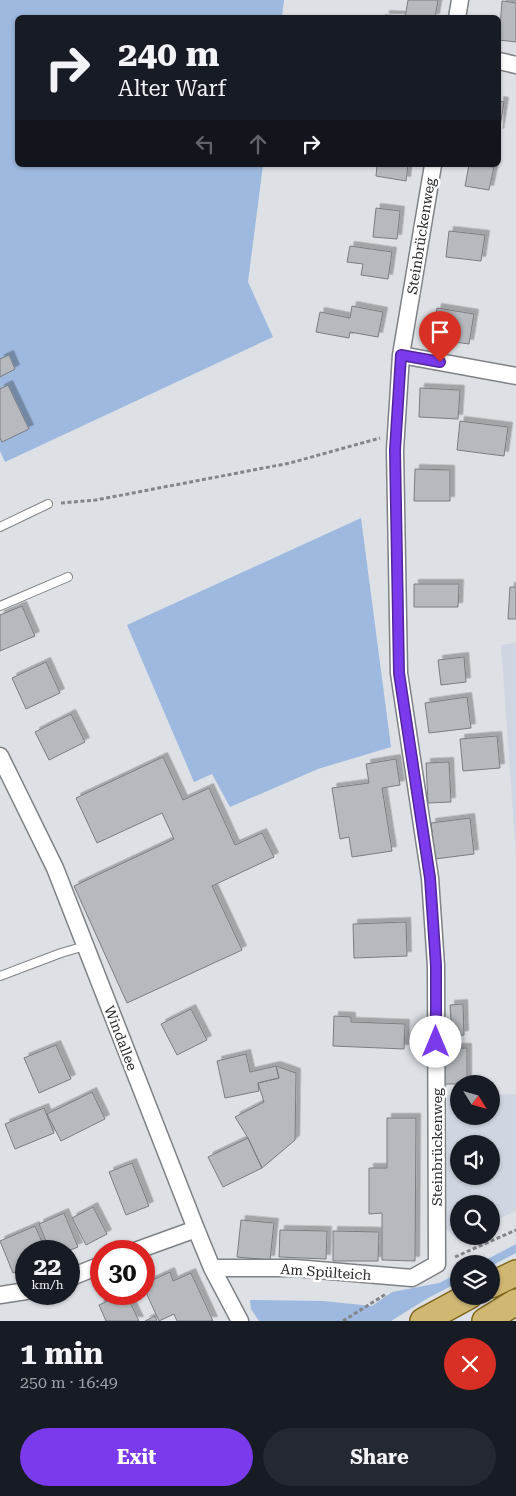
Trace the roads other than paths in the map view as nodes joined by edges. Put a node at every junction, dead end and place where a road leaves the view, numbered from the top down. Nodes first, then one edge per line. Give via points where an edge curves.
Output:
1 (460, 0) edge
2 (458, 15) edge
3 (501, 61) edge
4 (516, 65) edge
5 (433, 167) edge
6 (401, 355) junction
7 (516, 376) edge
8 (48, 504) road end
9 (0, 527) edge
10 (68, 577) dead end
11 (0, 606) edge
12 (0, 756) edge
13 (85, 946) junction
14 (0, 976) edge
15 (196, 1229) junction
16 (155, 1244) edge
17 (212, 1268) junction
18 (516, 1273) edge
19 (412, 1278) joint
20 (500, 1281) edge
21 (15, 1293) edge
22 (0, 1295) edge
23 (516, 1302) edge
24 (452, 1305) edge
25 (240, 1321) edge
26 (423, 1321) edge
27 (485, 1321) edge

1 - 2 street
3 - 4 street
5 - 6 street, Steinbrückenweg
6 - 7 street
6 - 19 street, Steinbrückenweg via 395,450 399,673 430,878 436,966 437,1264
8 - 9 lane
10 - 11 lane
12 - 13 street, Windallee via 55,868
13 - 14 lane
13 - 15 street, Windallee
15 - 16 street
15 - 17 street, Windallee
17 - 19 street, Am Spülteich via 295,1268
17 - 25 street, Windallee
18 - 20 main road
21 - 22 street
23 - 27 main road
24 - 26 main road

